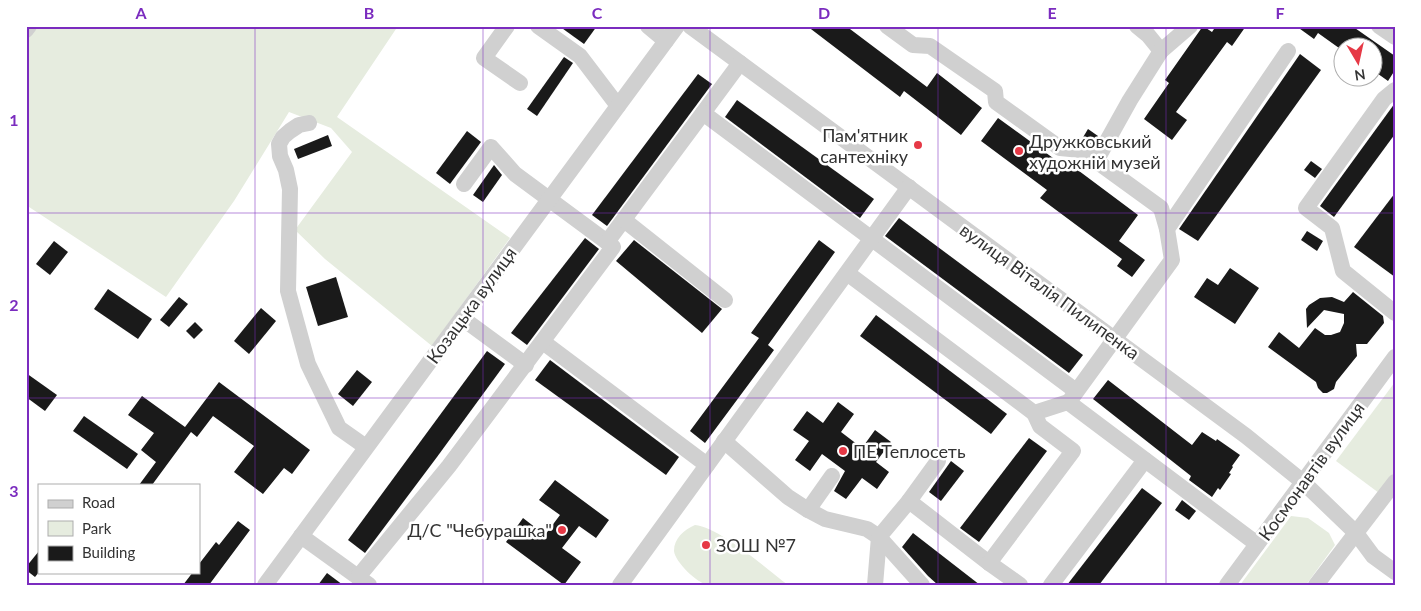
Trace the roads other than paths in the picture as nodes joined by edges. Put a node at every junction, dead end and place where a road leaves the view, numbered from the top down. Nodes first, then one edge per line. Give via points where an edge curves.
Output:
1 (29, 26) edge
2 (507, 26) edge
3 (538, 26) edge
4 (648, 26) edge
5 (677, 26) edge
6 (690, 26) edge
7 (887, 26) edge
8 (1137, 26) edge
9 (1190, 26) edge
10 (1379, 26) edge
11 (26, 30) edge
12 (1395, 37) edge
13 (666, 41) junction
14 (1161, 51) junction
15 (1288, 52) dead end
16 (740, 63) junction
17 (520, 83) dead end
18 (1395, 90) edge
19 (618, 106) junction
20 (703, 113) junction
21 (309, 123) dead end
22 (1096, 161) junction
23 (464, 184) dead end
24 (909, 187) junction
25 (548, 199) junction
26 (624, 220) junction
27 (1167, 229) junction
28 (872, 238) junction
29 (607, 242) junction
30 (847, 273) junction
31 (725, 300) dead end
32 (1395, 313) edge
33 (462, 318) junction
34 (1113, 338) junction
35 (543, 342) junction
36 (1395, 357) edge
37 (526, 365) junction
38 (1072, 396) junction
39 (1034, 413) junction
40 (724, 441) junction
41 (366, 447) junction
42 (1145, 460) junction
43 (938, 461) dead end
44 (707, 465) junction
45 (832, 476) dead end
46 (1303, 482) junction
47 (1395, 482) edge
48 (909, 501) junction
49 (808, 510) junction
50 (1356, 533) junction
51 (301, 536) junction
52 (879, 537) junction
53 (1257, 544) junction
54 (989, 563) junction
55 (1395, 572) edge
56 (364, 581) edge
57 (1322, 582) edge
58 (265, 585) edge
59 (620, 585) edge
60 (875, 585) edge
61 (922, 585) edge
62 (1020, 585) edge
63 (1051, 585) edge
64 (1227, 585) edge

1 - 11 street
2 - 17 street via 484,58
3 - 19 street via 580,56
4 - 13 street
5 - 13 street, Козацька вулиця
6 - 16 street, вулиця Віталія Пилипенка
7 - 22 street via 914,45 930,46 995,91 996,102 1060,148 1081,150
8 - 14 street
9 - 14 street
10 - 12 street
13 - 19 street, Козацька вулиця
14 - 22 street
15 - 27 street
16 - 20 street
16 - 24 street, вулиця Віталія Пилипенка
18 - 32 street via 1384,99 1306,208 1332,228 1343,272
19 - 25 street, Козацька вулиця
20 - 26 street
20 - 28 street
21 - 41 street via 290,131 279,144 290,189 288,291 308,364 339,428
22 - 27 street via 1161,208
23 - 25 street via 490,147 516,174
24 - 28 street
24 - 34 street, вулиця Віталія Пилипенка
25 - 29 street
25 - 33 street, Козацька вулиця
26 - 29 street
26 - 31 street
27 - 34 street via 1172,260
28 - 30 street
28 - 38 street
29 - 35 street via 613,247
30 - 39 street
30 - 40 street
33 - 37 street
33 - 41 street, Козацька вулиця
34 - 38 street
34 - 46 street, вулиця Віталія Пилипенка
35 - 37 street
35 - 44 street
36 - 46 street, Космонавтів вулиця
37 - 56 street
38 - 39 street
38 - 42 street
39 - 54 street via 1040,426 1073,450
40 - 44 street
40 - 49 street via 788,497
41 - 51 street, Козацька вулиця
42 - 53 street
42 - 63 street
43 - 48 street
44 - 59 street
45 - 49 street
46 - 50 street, вулиця Віталія Пилипенка
46 - 53 street, Космонавтів вулиця
47 - 50 street
48 - 52 street
48 - 54 street
49 - 52 street via 824,519 867,529
50 - 55 street, вулиця Віталія Пилипенка via 1373,556
50 - 57 street
51 - 56 street
51 - 58 street, Козацька вулиця
52 - 60 street
52 - 61 street
53 - 64 street, Космонавтів вулиця
54 - 62 street

